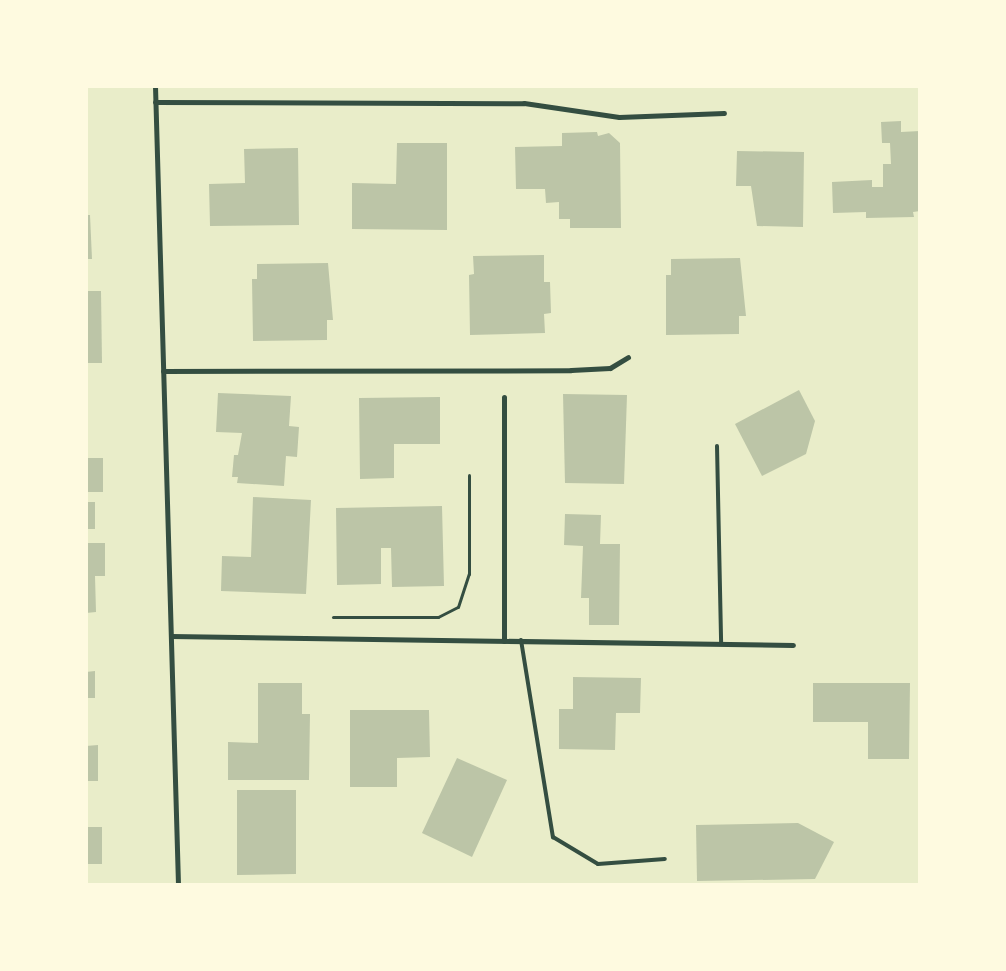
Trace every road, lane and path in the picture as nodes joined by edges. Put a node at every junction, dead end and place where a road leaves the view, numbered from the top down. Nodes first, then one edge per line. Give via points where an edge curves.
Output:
1 (155, 86) edge
2 (156, 102) junction
3 (724, 113) dead end
4 (628, 357) dead end
5 (163, 371) junction
6 (504, 397) dead end
7 (717, 446) dead end
8 (469, 476) dead end
9 (333, 617) dead end
10 (171, 636) junction
11 (521, 640) junction
12 (504, 641) junction
13 (721, 644) junction
14 (793, 645) dead end
15 (665, 859) dead end
16 (178, 885) edge

1 - 2 street
2 - 3 street via 524,103 619,117
2 - 5 street
4 - 5 street via 610,368 571,370
5 - 10 street
6 - 12 street
7 - 13 lane
8 - 9 path via 469,574 458,607 438,617
10 - 12 street
10 - 16 street
11 - 12 street
11 - 13 street
11 - 15 lane via 553,838 598,864
13 - 14 street

